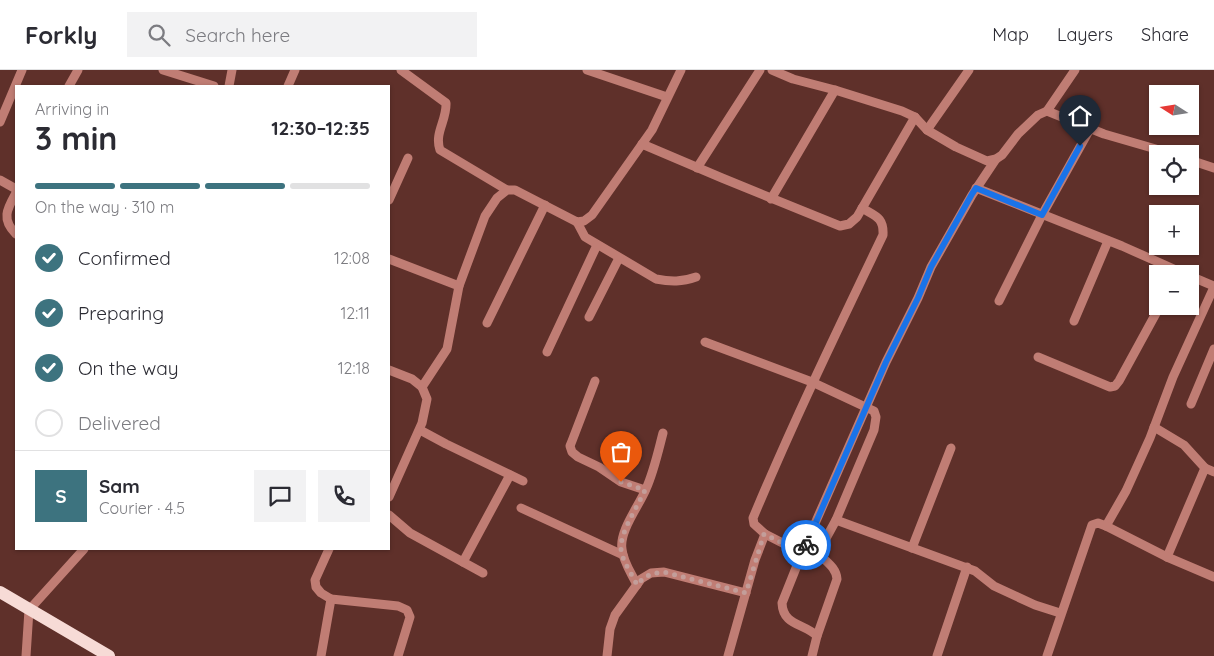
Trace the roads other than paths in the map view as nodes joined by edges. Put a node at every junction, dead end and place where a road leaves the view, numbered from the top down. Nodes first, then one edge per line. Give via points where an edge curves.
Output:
1 (22, 70) edge
2 (78, 70) edge
3 (163, 70) edge
4 (232, 70) edge
5 (294, 70) edge
6 (401, 70) edge
7 (587, 70) edge
8 (681, 70) edge
9 (760, 70) edge
10 (772, 70) edge
11 (969, 70) edge
12 (1075, 70) edge
13 (16, 85) edge
14 (70, 85) edge
15 (211, 85) edge
16 (230, 85) edge
17 (288, 85) edge
18 (15, 87) edge
19 (835, 90) junction
20 (667, 97) junction
21 (1047, 111) junction
22 (915, 118) junction
23 (0, 122) edge
24 (1090, 129) junction
25 (927, 130) junction
26 (642, 144) junction
27 (1149, 147) edge
28 (408, 158) dead end
29 (996, 159) junction
30 (1199, 163) edge
31 (697, 168) junction
32 (1214, 168) edge
33 (0, 180) edge
34 (976, 188) junction
35 (15, 190) edge
36 (507, 190) junction
37 (15, 193) edge
38 (390, 198) edge
39 (771, 199) junction
40 (545, 205) junction
41 (862, 208) junction
42 (1042, 215) junction
43 (577, 222) junction
44 (15, 233) edge
45 (1108, 241) junction
46 (597, 246) junction
47 (619, 258) junction
48 (391, 260) edge
49 (1163, 265) edge
50 (696, 277) dead end
51 (1199, 281) edge
52 (459, 286) junction
53 (1213, 290) edge
54 (999, 301) dead end
55 (1155, 315) edge
56 (589, 317) dead end
57 (1074, 321) dead end
58 (487, 323) dead end
59 (705, 342) dead end
60 (1214, 349) edge
61 (547, 352) dead end
62 (1038, 357) dead end
63 (390, 370) edge
64 (595, 381) dead end
65 (812, 382) junction
66 (422, 387) junction
67 (1191, 404) dead end
68 (867, 407) junction
69 (1154, 427) junction
70 (420, 430) junction
71 (663, 433) dead end
72 (951, 448) dead end
73 (1210, 470) edge
74 (510, 475) junction
75 (523, 481) dead end
76 (645, 490) junction
77 (390, 495) edge
78 (521, 508) dead end
79 (390, 516) edge
80 (836, 520) junction
81 (1106, 526) junction
82 (764, 534) junction
83 (912, 548) junction
84 (83, 550) edge
85 (329, 550) edge
86 (802, 553) junction
87 (818, 553) junction
88 (623, 555) junction
89 (1167, 557) junction
90 (463, 562) junction
91 (967, 567) junction
92 (483, 573) dead end
93 (1214, 576) edge
94 (637, 585) junction
95 (0, 592) edge
96 (746, 593) junction
97 (331, 599) junction
98 (29, 610) junction
99 (1060, 614) junction
100 (817, 636) junction
101 (26, 656) edge
102 (109, 656) edge
103 (321, 656) edge
104 (398, 656) edge
105 (607, 656) edge
106 (728, 656) edge
107 (812, 656) edge
108 (937, 656) edge
109 (1047, 656) edge

1 - 13 street
2 - 14 street
3 - 15 street
4 - 16 street
5 - 17 street
6 - 36 street via 446,104 437,142 440,150
7 - 20 street
8 - 20 street
9 - 31 street
10 - 19 street
11 - 25 street
12 - 21 street
18 - 23 street
19 - 22 street
19 - 39 street
20 - 26 street via 657,122
21 - 24 street
21 - 29 street via 1038,114
22 - 25 street
22 - 41 street
24 - 27 street
24 - 42 street
25 - 29 street via 987,161
26 - 31 street
26 - 43 street via 592,215
28 - 38 street
29 - 34 street
30 - 32 street
31 - 39 street
33 - 35 street
34 - 42 street
34 - 68 street via 931,267
36 - 40 street via 516,190
36 - 52 street via 485,216
37 - 44 street via 8,208 7,221
39 - 41 street via 840,226 849,224
40 - 43 street
40 - 58 street
41 - 65 street via 880,219 884,226 883,235
42 - 45 street
42 - 54 street
43 - 46 street via 584,236
45 - 49 street
45 - 57 street
46 - 47 street
46 - 61 street
47 - 50 street via 656,279 682,282
47 - 56 street
48 - 52 street
51 - 53 street
52 - 66 street via 447,349
53 - 69 street
55 - 62 street via 1115,386 1110,387
59 - 65 street
60 - 67 street
63 - 66 street via 412,378
64 - 76 street via 570,446 572,452 621,482
65 - 68 street
65 - 82 street via 753,518 754,524
66 - 70 street via 427,399
68 - 80 street via 874,411 876,417 874,430
68 - 86 street
69 - 73 street via 1184,445
69 - 81 street via 1126,491
70 - 74 street
70 - 77 street
71 - 76 street
72 - 83 street
73 - 89 street
74 - 75 street
74 - 90 street
76 - 88 street via 623,535
78 - 88 street
79 - 90 street via 410,533
80 - 83 street
80 - 87 street
81 - 89 street
81 - 99 street via 1092,524 1088,530
82 - 86 street
82 - 96 street
83 - 91 street
84 - 98 street
85 - 97 street via 315,580 321,593
86 - 87 street
86 - 100 street via 782,603 782,612 790,621
87 - 100 street via 832,566 837,579
88 - 94 street
89 - 93 street
90 - 92 street
91 - 99 street via 994,586
91 - 108 street
94 - 96 street via 651,573 664,572
94 - 105 street via 615,615
95 - 98 main road
96 - 106 street
97 - 103 street
97 - 104 street via 398,606 407,610 410,617
98 - 101 street
98 - 102 main road
99 - 109 street
100 - 107 street

